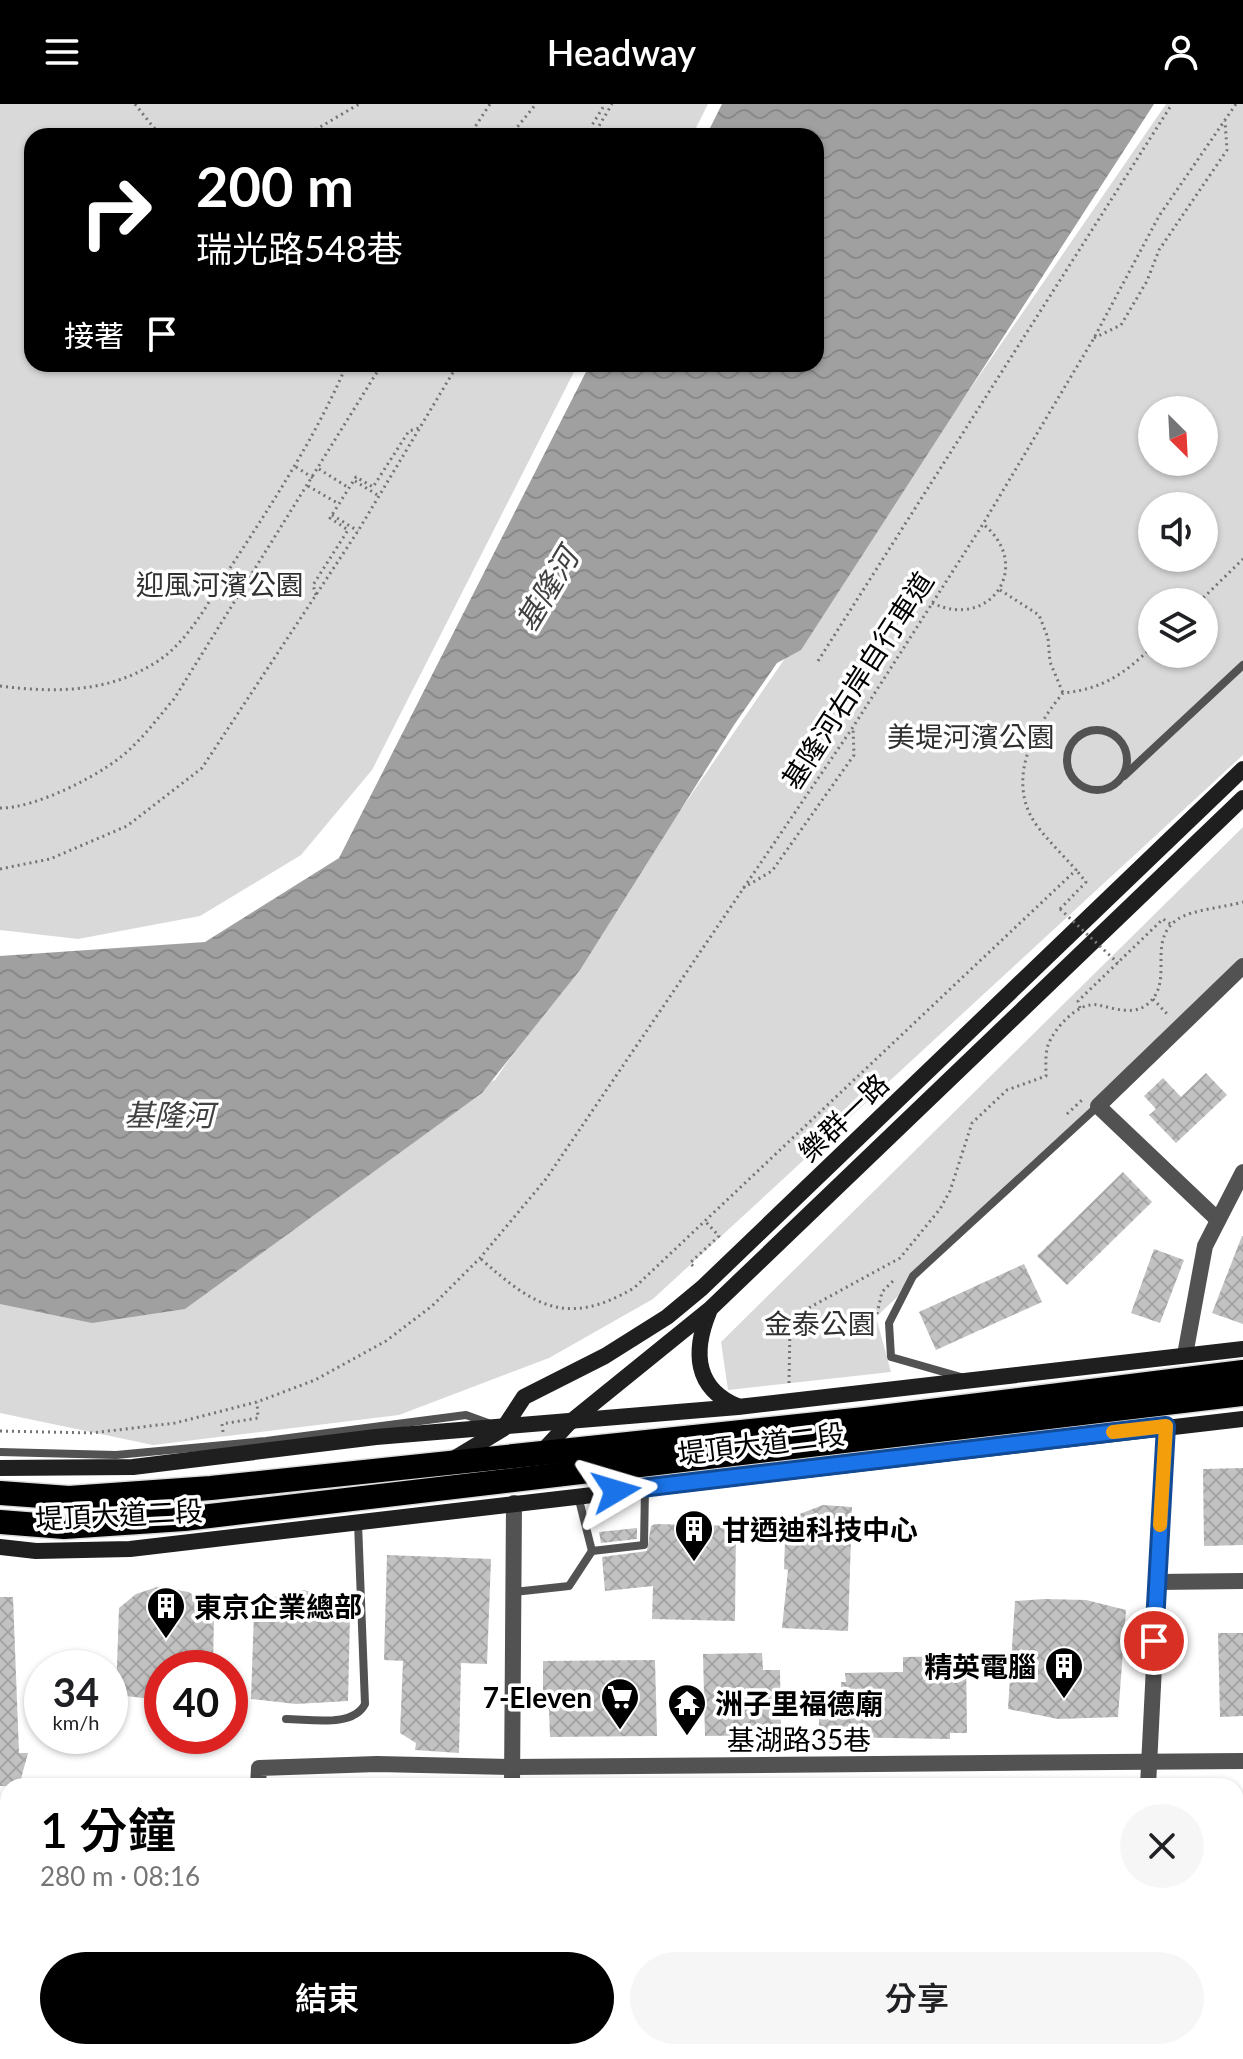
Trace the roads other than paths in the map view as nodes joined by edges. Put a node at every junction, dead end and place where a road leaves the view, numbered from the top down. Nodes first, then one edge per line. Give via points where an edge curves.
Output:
1 (1243, 665) edge
2 (1243, 769) edge
3 (1118, 782) junction
4 (1243, 798) edge
5 (1243, 966) edge
6 (1098, 1106) junction
7 (1241, 1178) edge
8 (1218, 1220) junction
9 (710, 1309) junction
10 (1243, 1349) edge
11 (1185, 1355) junction
12 (1243, 1372) edge
13 (975, 1380) junction
14 (1243, 1394) edge
15 (738, 1407) junction
16 (1243, 1419) edge
17 (568, 1424) junction
18 (1166, 1426) junction
19 (503, 1429) junction
20 (542, 1451) junction
21 (0, 1452) edge
22 (450, 1461) junction
23 (0, 1468) edge
24 (645, 1488) junction
25 (518, 1492) junction
26 (0, 1493) edge
27 (578, 1496) junction
28 (0, 1522) edge
29 (358, 1522) junction
30 (0, 1547) edge
31 (592, 1551) junction
32 (1243, 1581) edge
33 (1157, 1582) junction
34 (514, 1592) junction
35 (286, 1719) dead end
36 (1243, 1761) edge
37 (1150, 1762) junction
38 (512, 1767) junction
39 (258, 1778) edge
40 (512, 1778) edge
41 (1149, 1778) edge

1 - 3 lane
2 - 19 street, 樂群一路 via 702,1288 605,1356 524,1397
3 - 3 lane via 1127,765 1119,739 1102,730 1076,738 1067,755 1075,781 1092,790
4 - 9 street, 樂群一路
5 - 6 street
6 - 8 street
6 - 13 lane via 913,1276 889,1323 891,1357
7 - 8 street
8 - 11 street via 1205,1246
9 - 15 street via 700,1333 703,1374 720,1399
9 - 17 street, 樂群一路
10 - 11 street, 堤頂大道二段
11 - 13 street, 堤頂大道二段
12 - 20 highway, 堤頂大道二段 via 865,1419
13 - 15 street, 堤頂大道二段
14 - 25 highway, 堤頂大道二段
15 - 17 street, 堤頂大道二段
16 - 18 street, 堤頂大道二段
17 - 19 street, 堤頂大道二段
17 - 20 street, 樂群一路
18 - 24 street, 堤頂大道二段
18 - 33 street
19 - 21 lane via 466,1415 116,1455
19 - 22 street, 樂群一路
19 - 23 street, 堤頂大道二段 via 376,1437 133,1467
20 - 22 highway, 堤頂大道二段
20 - 25 street, 樂群一路
22 - 26 highway, 堤頂大道二段 via 211,1488 69,1498
24 - 27 street, 堤頂大道二段
24 - 31 lane via 644,1545
25 - 27 street, 堤頂大道二段
25 - 28 highway, 堤頂大道二段 via 368,1495 184,1519 64,1527
25 - 29 street, 堤頂大道二段
25 - 34 street
27 - 31 lane
29 - 30 street, 堤頂大道二段 via 130,1549
29 - 35 lane via 365,1704 351,1718
31 - 34 lane via 569,1586
32 - 33 street
33 - 37 street
34 - 38 street
36 - 37 street, 基湖路35巷
37 - 38 street, 基湖路35巷
37 - 41 street
38 - 39 street, 基湖路35巷 via 259,1768
38 - 40 street

